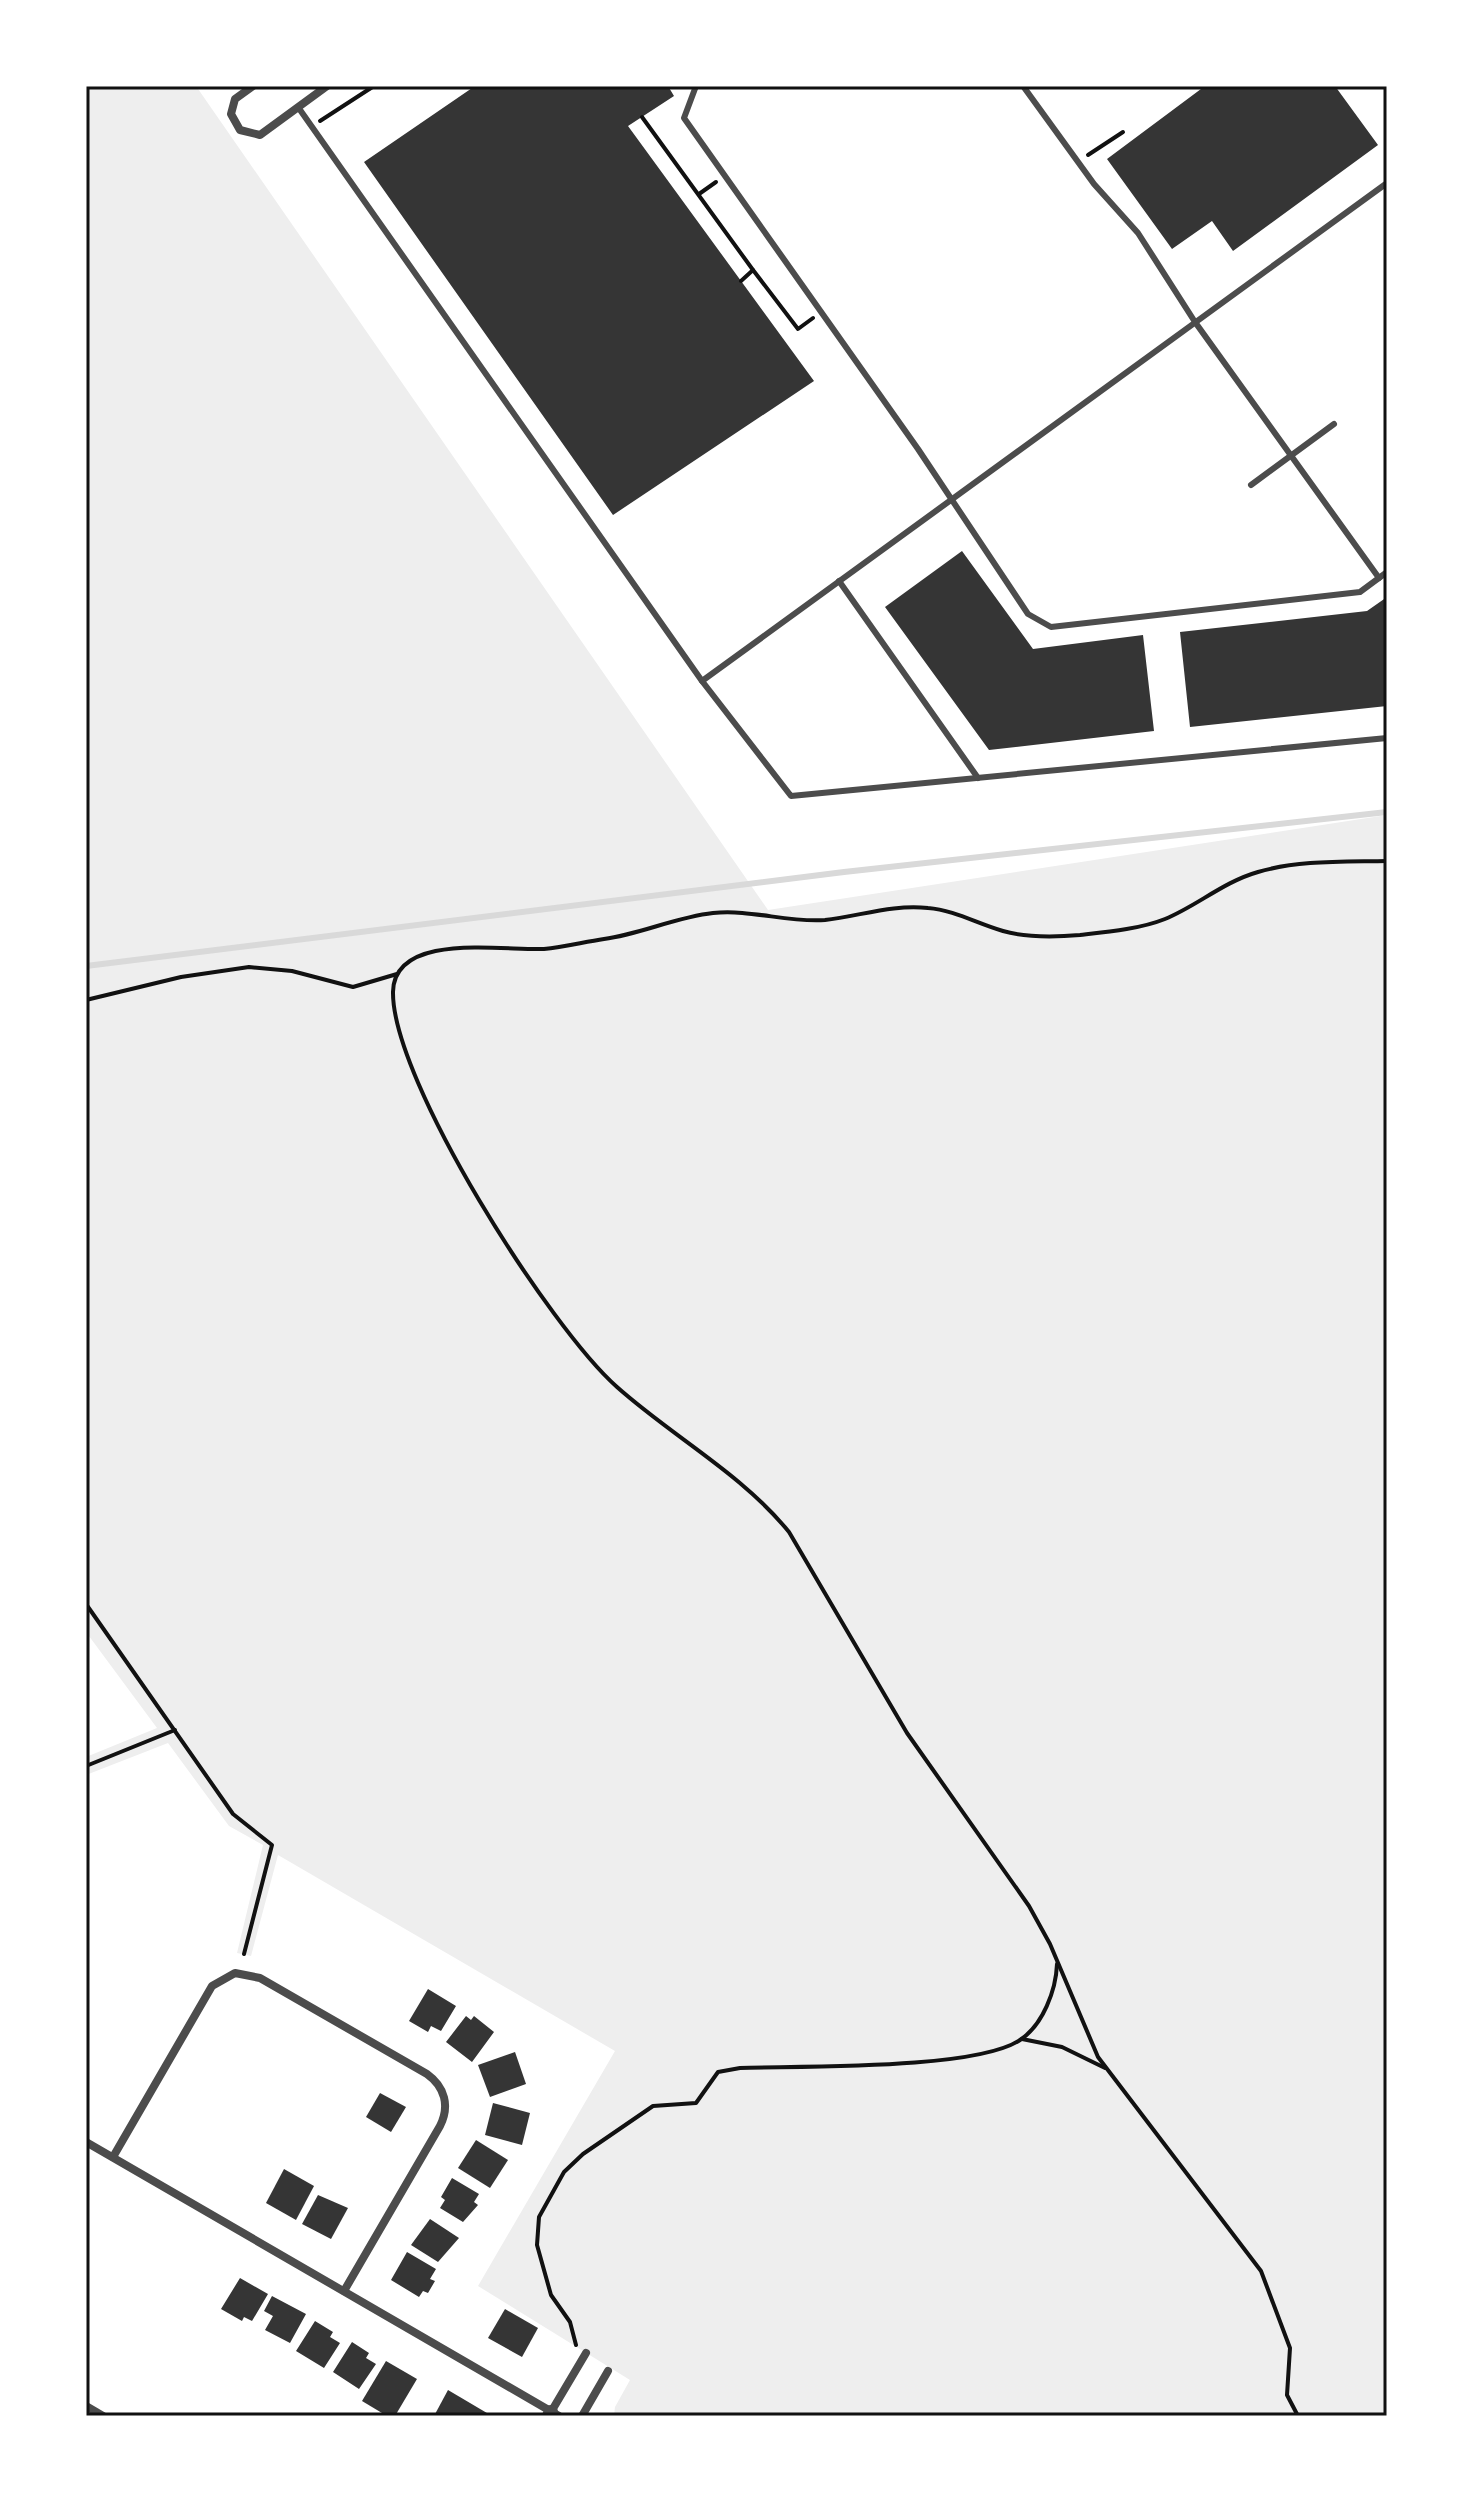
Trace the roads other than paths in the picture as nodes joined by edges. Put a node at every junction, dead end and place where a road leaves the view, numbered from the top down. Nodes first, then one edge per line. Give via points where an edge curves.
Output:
1 (253, 86) edge
2 (327, 86) edge
3 (696, 86) edge
4 (1023, 86) edge
5 (298, 107) junction
6 (1387, 183) edge
7 (1195, 322) junction
8 (1334, 424) dead end
9 (1289, 457) junction
10 (1251, 485) dead end
11 (951, 499) junction
12 (1387, 572) edge
13 (1379, 578) junction
14 (839, 581) junction
15 (702, 681) junction
16 (1387, 738) edge
17 (978, 778) junction
18 (86, 2142) edge
19 (113, 2157) junction
20 (344, 2291) junction
21 (586, 2353) dead end
22 (608, 2371) dead end
23 (86, 2406) edge
24 (553, 2415) edge
25 (103, 2416) edge
26 (582, 2416) edge

1 - 5 street via 230,105 240,130 260,135
2 - 5 street
3 - 11 lane via 684,118
4 - 7 lane via 1094,184 1138,233
5 - 15 lane
6 - 7 lane
7 - 9 lane
7 - 11 lane
8 - 9 lane
9 - 10 lane
9 - 13 lane
11 - 13 lane via 1028,614 1051,627 1360,592
11 - 14 lane
12 - 13 lane
14 - 15 lane
14 - 17 lane
15 - 17 lane via 791,796
16 - 17 lane
18 - 19 street
19 - 20 street
19 - 20 street via 212,1986 235,1973 260,1978 427,2074 444,2094 445,2115
20 - 24 street
21 - 24 street
22 - 26 street
23 - 25 street

